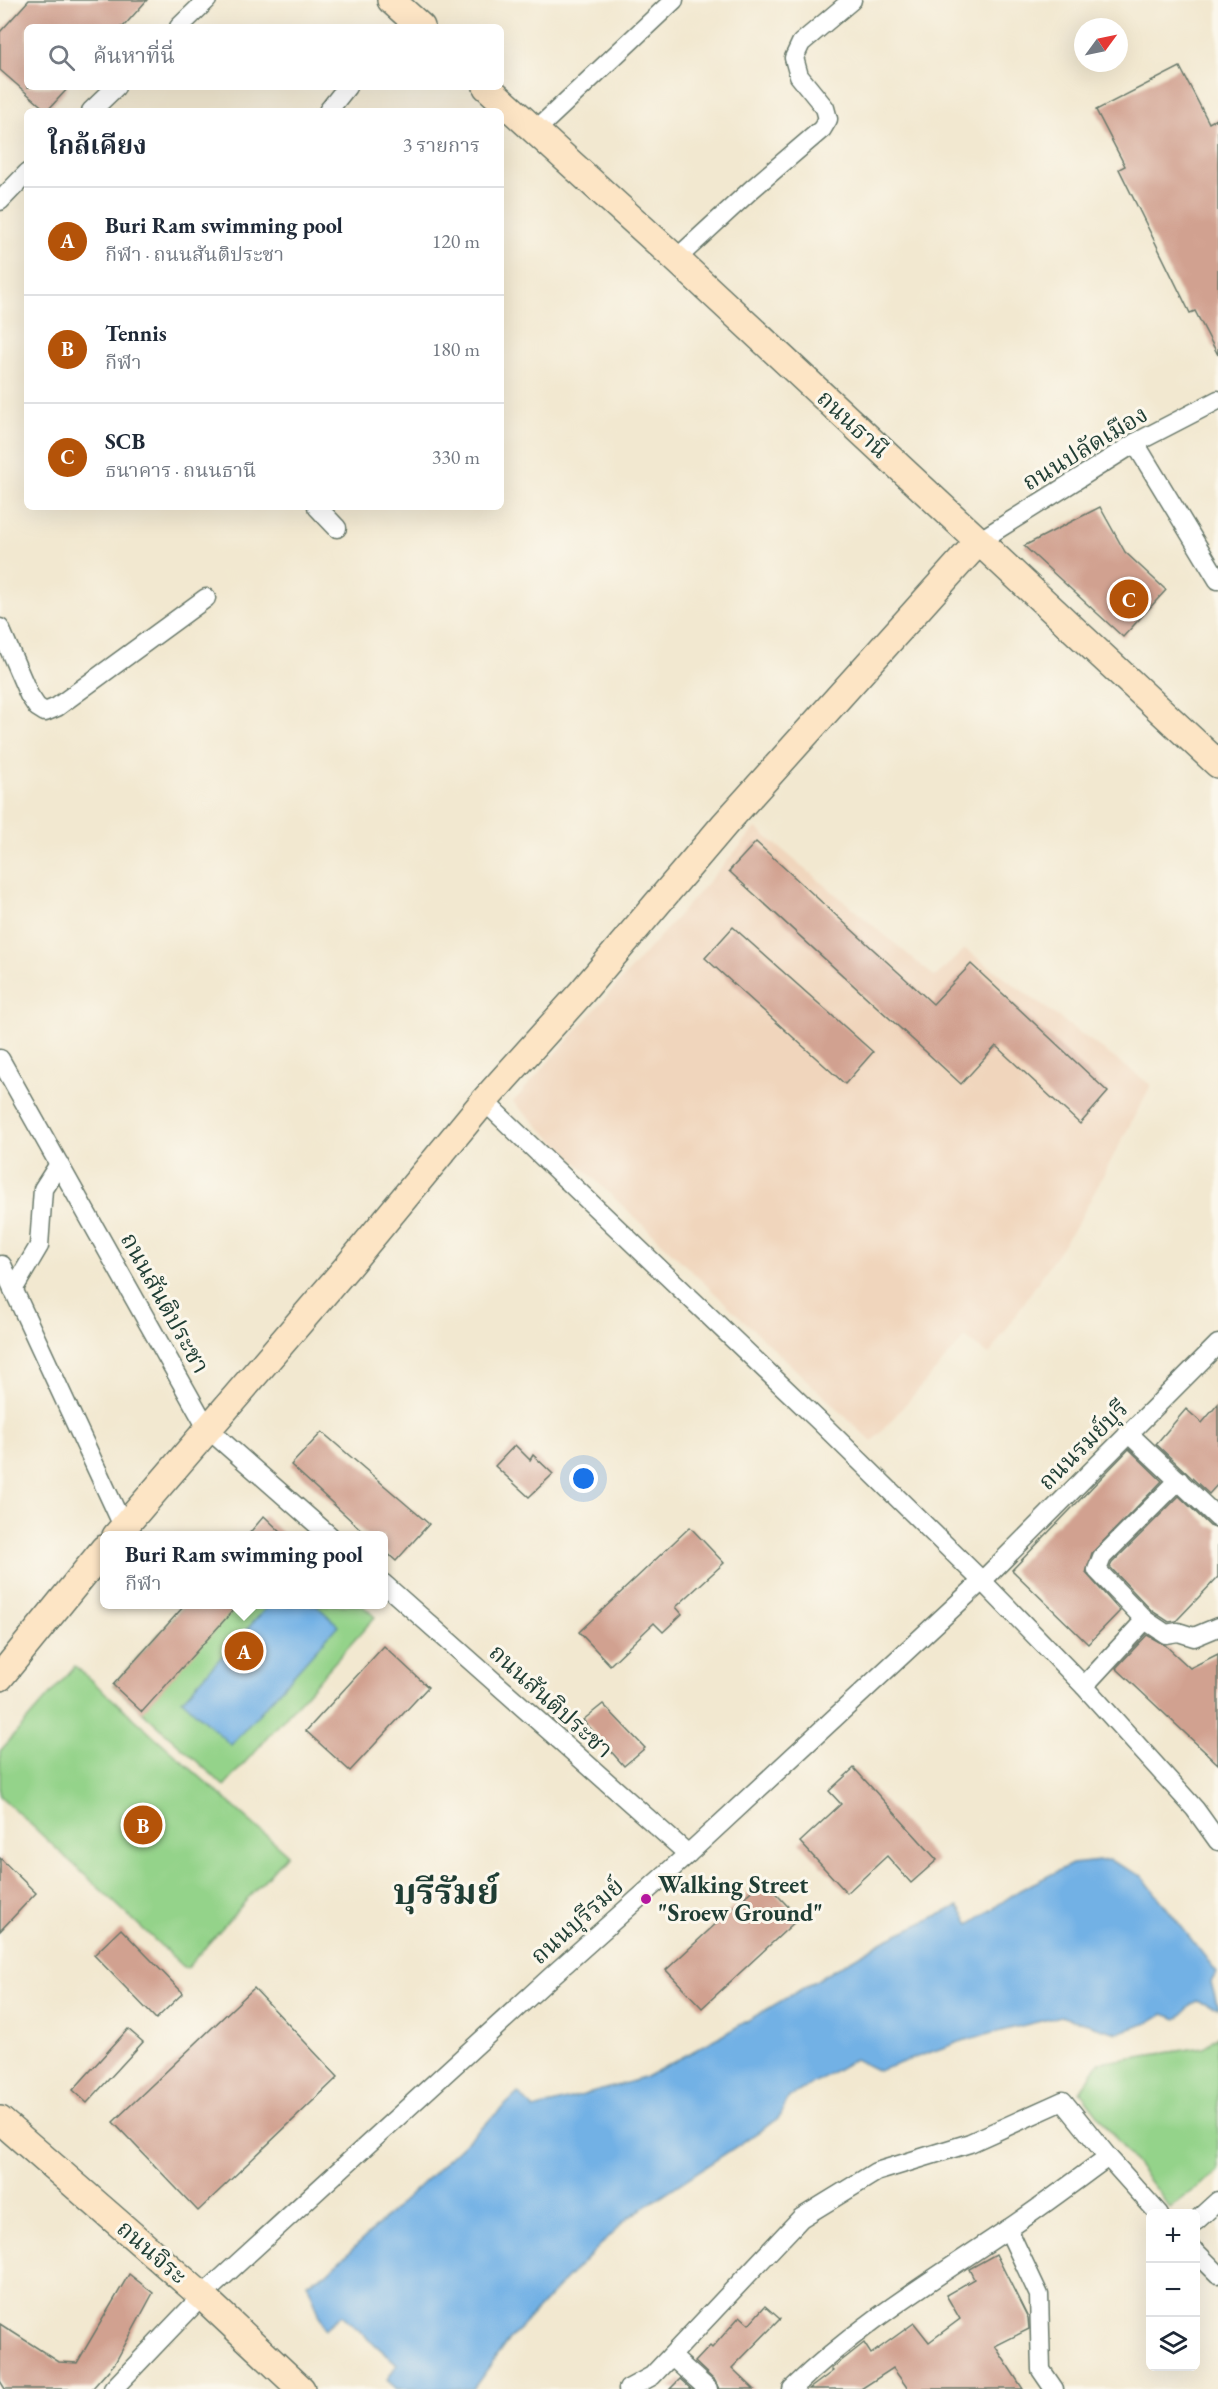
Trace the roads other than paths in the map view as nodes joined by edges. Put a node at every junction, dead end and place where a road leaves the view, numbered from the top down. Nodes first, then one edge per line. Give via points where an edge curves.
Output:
1 (207, 0) edge
2 (674, 0) edge
3 (852, 0) edge
4 (182, 24) edge
5 (113, 90) edge
6 (345, 90) edge
7 (490, 90) edge
8 (94, 108) edge
9 (330, 108) edge
10 (535, 131) junction
11 (24, 183) edge
12 (0, 201) edge
13 (676, 259) junction
14 (1218, 400) edge
15 (1135, 443) junction
16 (320, 510) edge
17 (337, 528) dead end
18 (979, 541) junction
19 (1218, 580) edge
20 (206, 598) dead end
21 (0, 628) edge
22 (1218, 764) edge
23 (0, 1059) edge
24 (484, 1101) junction
25 (59, 1164) junction
26 (0, 1266) edge
27 (13, 1290) junction
28 (1218, 1344) edge
29 (207, 1428) junction
30 (1128, 1434) junction
31 (1179, 1480) junction
32 (1218, 1518) edge
33 (119, 1531) edge
34 (324, 1531) edge
35 (100, 1555) edge
36 (982, 1581) junction
37 (388, 1588) edge
38 (1145, 1620) junction
39 (1218, 1628) edge
40 (0, 1677) edge
41 (1084, 1686) junction
42 (1196, 1809) junction
43 (1218, 1817) edge
44 (1218, 1841) edge
45 (688, 1854) junction
46 (0, 2120) edge
47 (1108, 2157) junction
48 (1218, 2202) edge
49 (1155, 2209) edge
50 (1200, 2218) edge
51 (1008, 2229) junction
52 (1200, 2256) edge
53 (1218, 2274) edge
54 (202, 2295) junction
55 (671, 2356) junction
56 (113, 2389) edge
57 (301, 2389) edge
58 (628, 2389) edge
59 (708, 2389) edge
60 (792, 2389) edge
61 (1053, 2389) edge

1 - 4 street
2 - 10 street
3 - 13 street via 801,44 794,58 799,76 825,108 828,119 822,129
5 - 8 street
6 - 9 street
7 - 10 street, ถนนธานี
10 - 13 street, ถนนธานี
11 - 12 street
13 - 18 street, ถนนธานี
14 - 15 street, ถนนปลัดเมือง
15 - 18 street, ถนนปลัดเมือง
15 - 19 street
16 - 17 street
18 - 22 street, ถนนธานี
18 - 24 street
20 - 21 street via 45,712 29,695
23 - 25 street, ถนนสันติประชา
24 - 29 street
24 - 36 street
25 - 27 street via 43,1189 39,1246
25 - 29 street, ถนนสันติประชา
26 - 27 street
27 - 33 street
28 - 30 street, ถนนรมย์บุรี
29 - 33 street
29 - 34 street, ถนนสันติประชา
30 - 31 street
30 - 36 street, ถนนรมย์บุรี
31 - 32 street
31 - 38 street via 1102,1557 1097,1570
35 - 40 street
36 - 41 street
36 - 45 street, ถนนบุรีรมย์
37 - 45 street, ถนนสันติประชา
38 - 39 street via 1166,1634 1178,1632 1194,1637
38 - 41 street
41 - 42 street
42 - 43 street
42 - 44 street
45 - 54 street, ถนนบุรีรมย์
46 - 54 street, ถนนจิระ
47 - 49 street
47 - 51 street
47 - 55 street via 1063,2101 970,2143 876,2172 801,2218
48 - 50 street
51 - 60 street via 923,2284 815,2366
51 - 61 street via 1039,2295 1041,2370
52 - 53 street
54 - 56 street, ถนนบุรีรมย์
54 - 57 street, ถนนจิระ
55 - 58 street via 652,2376
55 - 59 street

